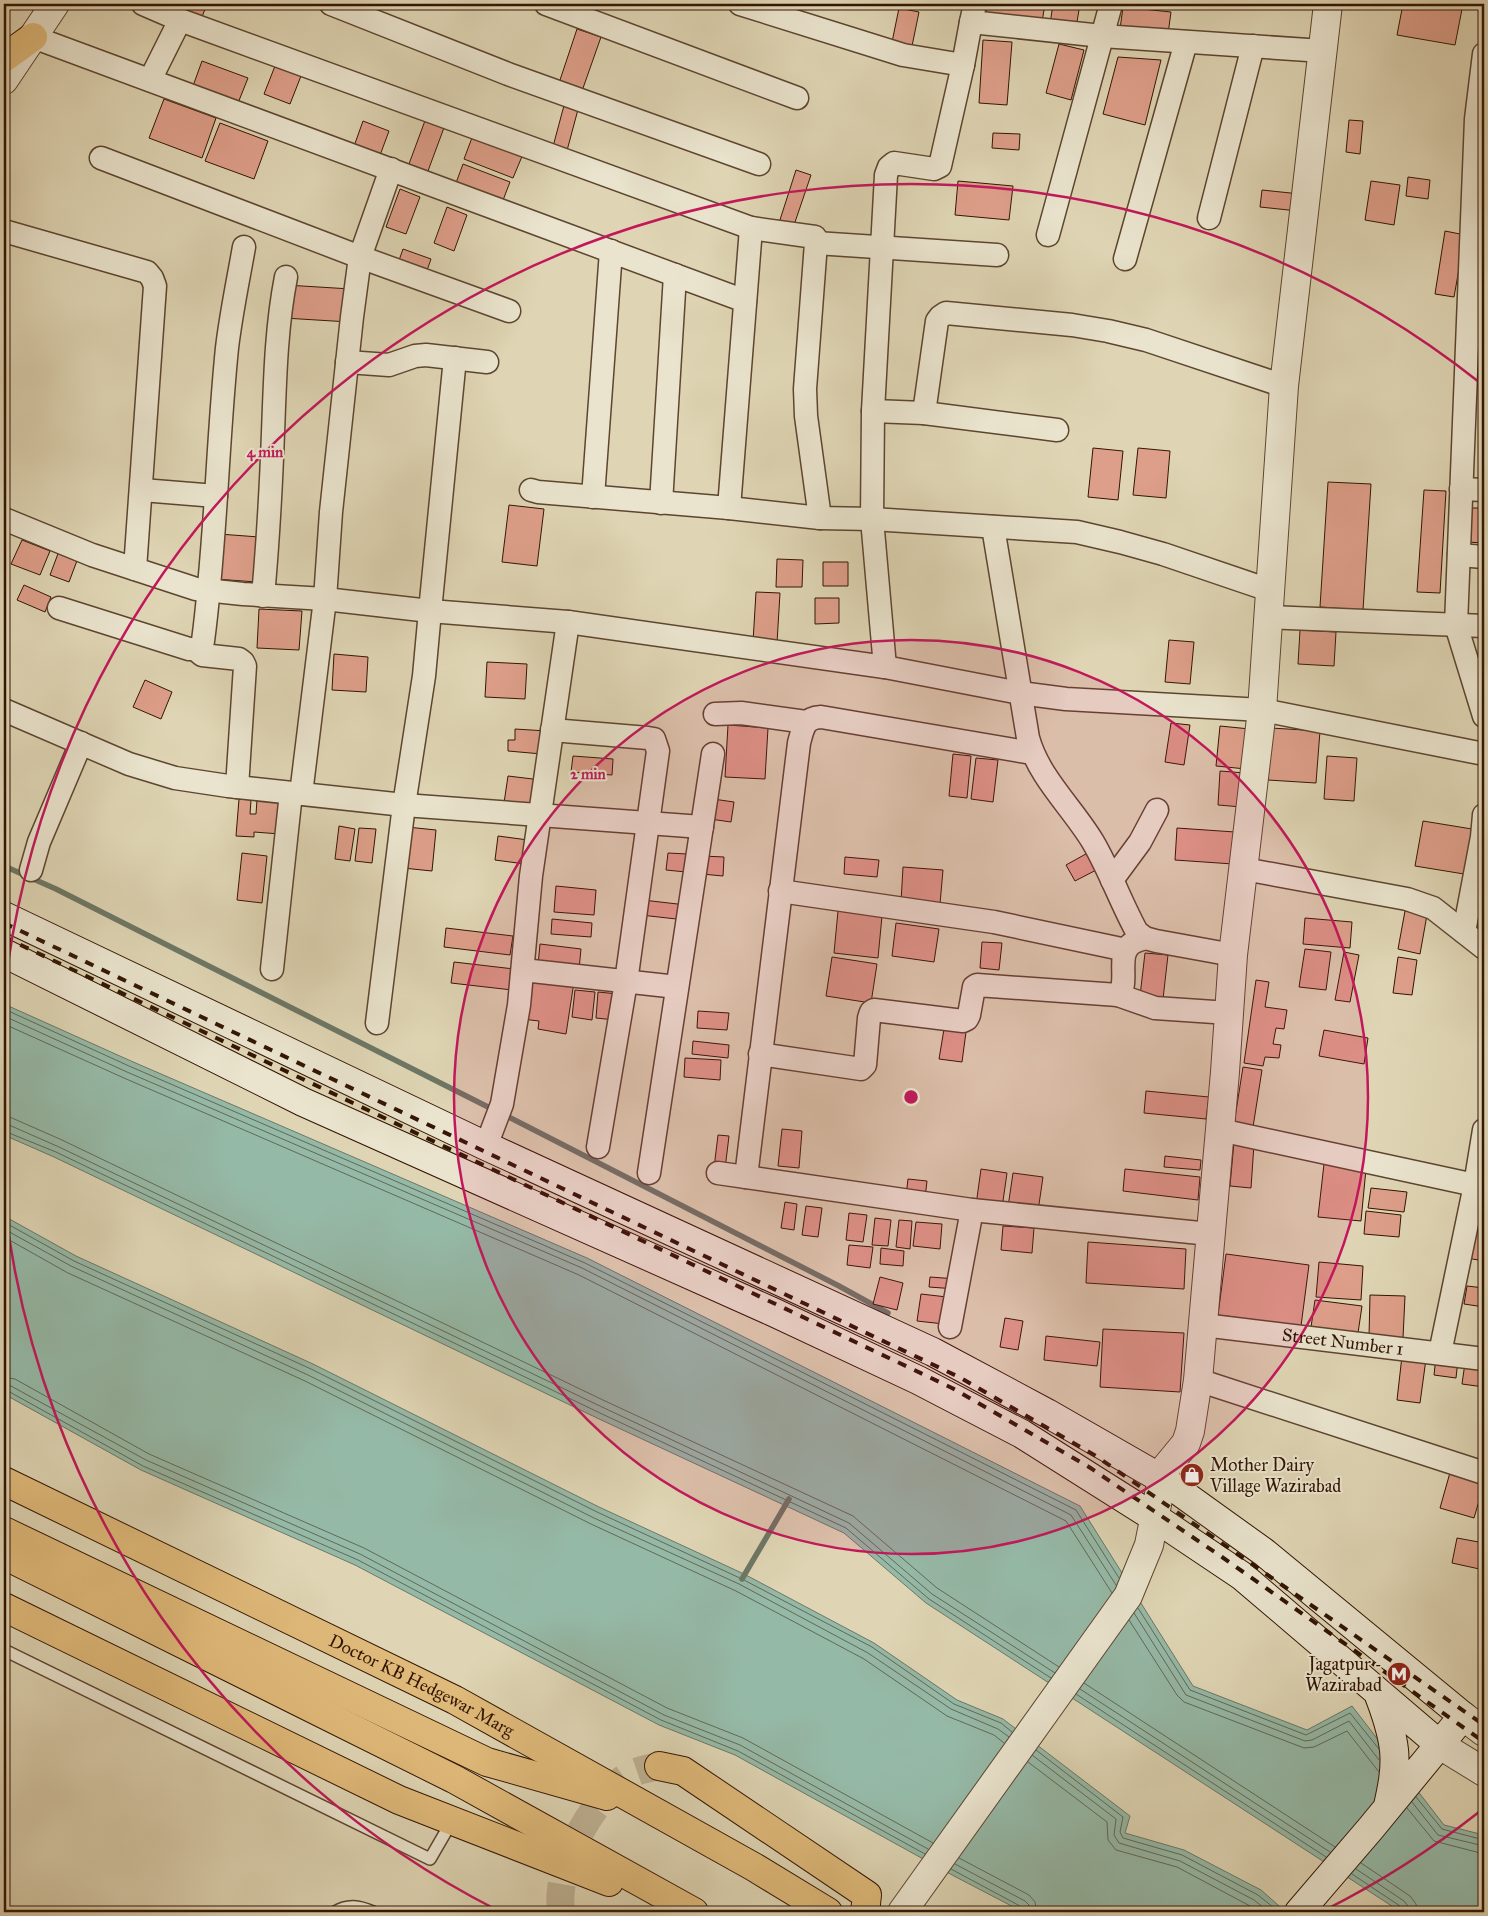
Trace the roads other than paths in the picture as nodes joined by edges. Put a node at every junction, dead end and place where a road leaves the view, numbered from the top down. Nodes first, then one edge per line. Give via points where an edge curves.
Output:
1 (54, 4) edge
2 (143, 4) edge
3 (331, 4) edge
4 (546, 4) edge
5 (1111, 4) edge
6 (1328, 4) edge
7 (754, 6) edge
8 (973, 13) edge
9 (180, 20) junction
10 (1102, 36) junction
11 (33, 37) junction
12 (1186, 42) junction
13 (1253, 46) junction
14 (1323, 51) junction
15 (1484, 54) edge
16 (4, 58) edge
17 (963, 65) junction
18 (4, 80) edge
19 (150, 80) junction
20 (797, 98) dead end
21 (1481, 98) edge
22 (101, 158) dead end
23 (759, 164) dead end
24 (391, 169) junction
25 (1209, 218) dead end
26 (1478, 224) edge
27 (751, 228) junction
28 (4, 231) edge
29 (1048, 235) dead end
30 (816, 243) junction
31 (244, 247) dead end
32 (882, 248) junction
33 (610, 251) junction
34 (997, 255) dead end
35 (360, 257) junction
36 (1125, 259) dead end
37 (675, 275) junction
38 (286, 277) dead end
39 (1476, 297) edge
40 (745, 301) junction
41 (509, 311) dead end
42 (456, 358) junction
43 (347, 362) junction
44 (487, 362) dead end
45 (1284, 386) junction
46 (873, 411) junction
47 (924, 413) junction
48 (1057, 430) dead end
49 (1461, 489) junction
50 (142, 490) junction
51 (531, 490) dead end
52 (1484, 490) edge
53 (216, 496) junction
54 (593, 497) junction
55 (661, 503) junction
56 (729, 508) junction
57 (820, 518) junction
58 (4, 519) edge
59 (872, 520) junction
60 (994, 527) junction
61 (1458, 555) junction
62 (1484, 557) edge
63 (136, 569) junction
64 (1269, 590) junction
65 (210, 591) junction
66 (263, 596) junction
67 (325, 600) junction
68 (59, 608) dead end
69 (430, 611) junction
70 (1267, 617) junction
71 (568, 622) junction
72 (1456, 625) junction
73 (1484, 626) edge
74 (195, 649) junction
75 (885, 667) junction
76 (1020, 693) junction
77 (4, 710) edge
78 (1262, 710) junction
79 (715, 714) dead end
80 (1484, 716) edge
81 (806, 722) junction
82 (552, 730) junction
83 (80, 743) junction
84 (1032, 753) junction
85 (713, 754) dead end
86 (1484, 754) edge
87 (237, 787) junction
88 (296, 794) junction
89 (404, 805) junction
90 (1157, 810) dead end
91 (540, 815) junction
92 (647, 824) junction
93 (702, 827) junction
94 (1484, 830) edge
95 (1244, 869) junction
96 (31, 870) dead end
97 (1112, 880) junction
98 (780, 891) junction
99 (4, 916) edge
100 (1464, 932) junction
101 (1145, 938) junction
102 (1484, 948) edge
103 (1126, 950) junction
104 (4, 952) edge
105 (1233, 955) junction
106 (272, 969) dead end
107 (523, 970) junction
108 (626, 982) junction
109 (677, 988) junction
110 (1118, 995) junction
111 (1230, 1013) junction
112 (377, 1023) dead end
113 (760, 1054) junction
114 (494, 1124) junction
115 (1220, 1130) junction
116 (1484, 1130) edge
117 (598, 1148) dead end
118 (649, 1173) dead end
119 (718, 1173) dead end
120 (746, 1178) junction
121 (1480, 1186) edge
122 (972, 1210) junction
123 (1210, 1234) junction
124 (1203, 1326) junction
125 (950, 1327) dead end
126 (1440, 1354) junction
127 (1484, 1359) edge
128 (1198, 1380) junction
129 (1484, 1473) edge
130 (1162, 1479) junction
131 (4, 1481) edge
132 (1154, 1518) junction
133 (4, 1531) edge
134 (4, 1555) edge
135 (4, 1607) edge
136 (4, 1650) edge
137 (1378, 1693) junction
138 (1473, 1724) edge
139 (1440, 1745) junction
140 (659, 1766) tunnel mouth
141 (1484, 1772) edge
142 (1388, 1806) junction
143 (650, 1808) junction
144 (452, 1821) junction
145 (907, 1905) edge
146 (336, 1912) edge
147 (372, 1912) edge
148 (682, 1912) edge
149 (694, 1912) edge
150 (828, 1912) edge
151 (865, 1912) edge
152 (1298, 1912) edge

1 - 11 main road
2 - 9 street
3 - 23 street via 516,77
4 - 20 street
5 - 10 street
6 - 14 main road
7 - 17 street via 903,55
8 - 10 street
8 - 17 street
9 - 19 street
9 - 27 street
10 - 12 street
10 - 29 street
11 - 16 highway
11 - 18 main road
11 - 19 street
12 - 13 street
12 - 36 street
13 - 14 street
13 - 25 street
14 - 45 main road
15 - 21 street
17 - 32 street via 940,166 934,169 894,163 889,167
19 - 24 street
21 - 26 street via 1476,119
22 - 35 street
24 - 33 street
24 - 35 street
26 - 39 street
27 - 30 street via 811,236 815,237
27 - 40 street
28 - 50 street via 147,272 152,278 155,286
30 - 32 street
30 - 57 street via 806,416
31 - 53 street via 227,348
32 - 34 street
32 - 46 street
33 - 37 street
33 - 54 street
35 - 41 street
35 - 43 street
37 - 40 street
37 - 55 street
38 - 66 street via 281,302
39 - 49 street
40 - 56 street
42 - 43 street via 414,356 389,365
42 - 44 street
42 - 69 street
43 - 67 street
45 - 47 street via 1146,340 1108,331 946,313 936,321
45 - 64 main road
46 - 47 street
46 - 59 street
47 - 48 street
49 - 52 street
49 - 61 street
50 - 53 street
50 - 63 street
51 - 54 street
53 - 65 street
54 - 55 street
55 - 56 street
56 - 57 street
57 - 59 street
58 - 63 street
59 - 60 street
59 - 75 street
60 - 64 street via 1077,532 1120,542
60 - 76 street
61 - 62 street
61 - 72 street
63 - 65 street
64 - 70 main road
65 - 66 street
65 - 74 street via 203,641
66 - 67 street
67 - 69 street
67 - 88 street
68 - 74 street
69 - 71 street
69 - 89 street via 424,676
70 - 72 street
70 - 78 main road
71 - 75 street
71 - 82 street
72 - 73 street
72 - 80 street
74 - 87 street via 202,655 239,659 245,666
75 - 76 street
76 - 78 street via 1066,699
76 - 84 street
77 - 83 street
78 - 86 street
78 - 95 main road
79 - 81 street via 741,713
81 - 84 street via 821,717
81 - 98 street via 799,743
82 - 91 street
82 - 92 street via 654,739 658,751
83 - 87 street via 129,764 175,778
83 - 96 street
84 - 97 street via 1092,840
85 - 93 street
87 - 88 street
88 - 89 street
88 - 106 street
89 - 91 street
89 - 112 street
90 - 97 street via 1140,842
91 - 92 street
91 - 107 street
92 - 93 street
92 - 108 street
93 - 109 street
94 - 100 street
95 - 100 street via 1407,899 1433,908
95 - 105 main road
97 - 101 street via 1133,925
98 - 103 street via 994,922
98 - 113 street
99 - 114 main road
100 - 102 street
101 - 103 street
101 - 105 street
103 - 110 street via 1122,989
104 - 132 main road via 303,1102 918,1380 1022,1434
105 - 111 main road
107 - 108 street
107 - 114 street
108 - 109 street
108 - 117 street
109 - 118 street
110 - 111 street via 1155,1008
110 - 113 street via 977,985 967,1019 871,1012 865,1065 860,1069
111 - 115 main road
113 - 120 street
114 - 130 main road via 1048,1413
115 - 121 street
115 - 123 main road
116 - 121 street
119 - 120 street
120 - 122 street
121 - 126 street
122 - 123 street
122 - 125 street
123 - 124 main road
124 - 126 street, Street Number 1
124 - 128 main road
126 - 127 street, Street Number 1
128 - 129 street
128 - 130 main road via 1186,1443 1167,1466
130 - 132 main road
130 - 138 main road via 1265,1553
131 - 143 highway, Doctor KB Hedgewar Marg via 455,1700
132 - 137 main road via 1242,1576
132 - 145 main road via 1149,1545 1128,1596
133 - 143 highway via 487,1762
134 - 149 highway via 454,1779
135 - 144 highway via 399,1800
136 - 144 lane via 430,1859
137 - 139 main road
137 - 142 main road via 1394,1751
138 - 139 main road
139 - 141 main road
139 - 142 main road
140 - 151 highway via 683,1771 867,1895
142 - 152 main road
143 - 150 highway, Doctor KB Hedgewar Marg
144 - 148 highway
146 - 147 lane via 350,1906

